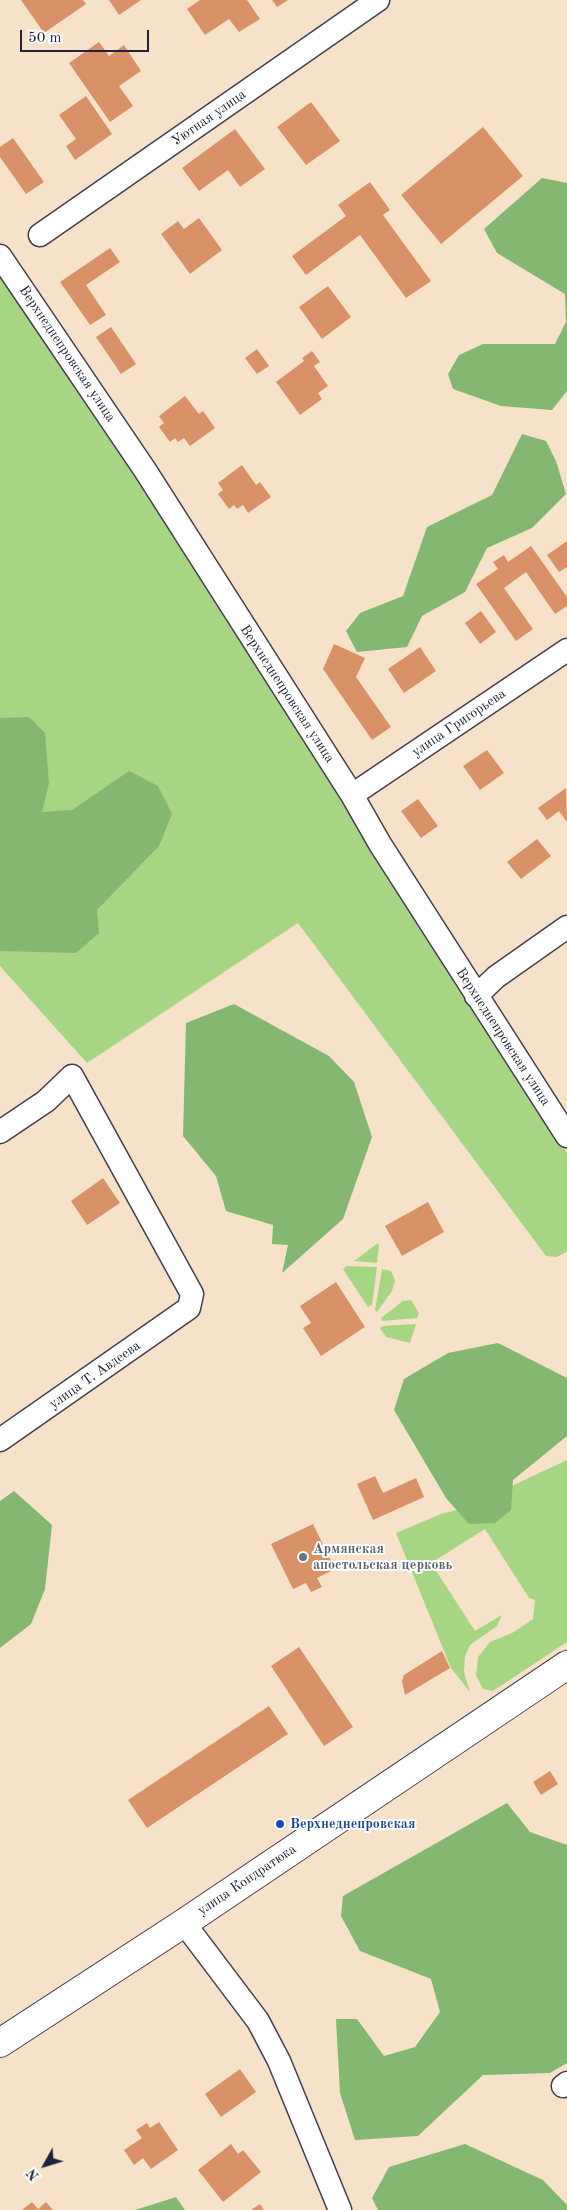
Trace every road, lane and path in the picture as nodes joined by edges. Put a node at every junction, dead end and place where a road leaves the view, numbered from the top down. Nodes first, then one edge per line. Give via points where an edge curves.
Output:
1 (378, 0) edge
2 (40, 235) dead end
3 (0, 256) edge
4 (567, 650) edge
5 (352, 795) junction
6 (567, 927) edge
7 (476, 996) junction
8 (0, 1132) edge
9 (567, 1136) edge
10 (0, 1440) edge
11 (567, 1665) edge
12 (184, 1923) junction
13 (0, 2044) edge
14 (340, 2210) edge

1 - 2 street, Уютная улица
3 - 5 street, Верхнеднепровская улица via 145,470
4 - 5 street, улица Григорьева
5 - 7 street, Верхнеднепровская улица
6 - 7 street
7 - 9 street, Верхнеднепровская улица
8 - 10 street, улица Т. Авдеева via 46,1101 72,1076 192,1294 189,1308
11 - 12 main road, улица Кондратюка
12 - 13 main road, улица Кондратюка
12 - 14 street via 258,2021 279,2061

